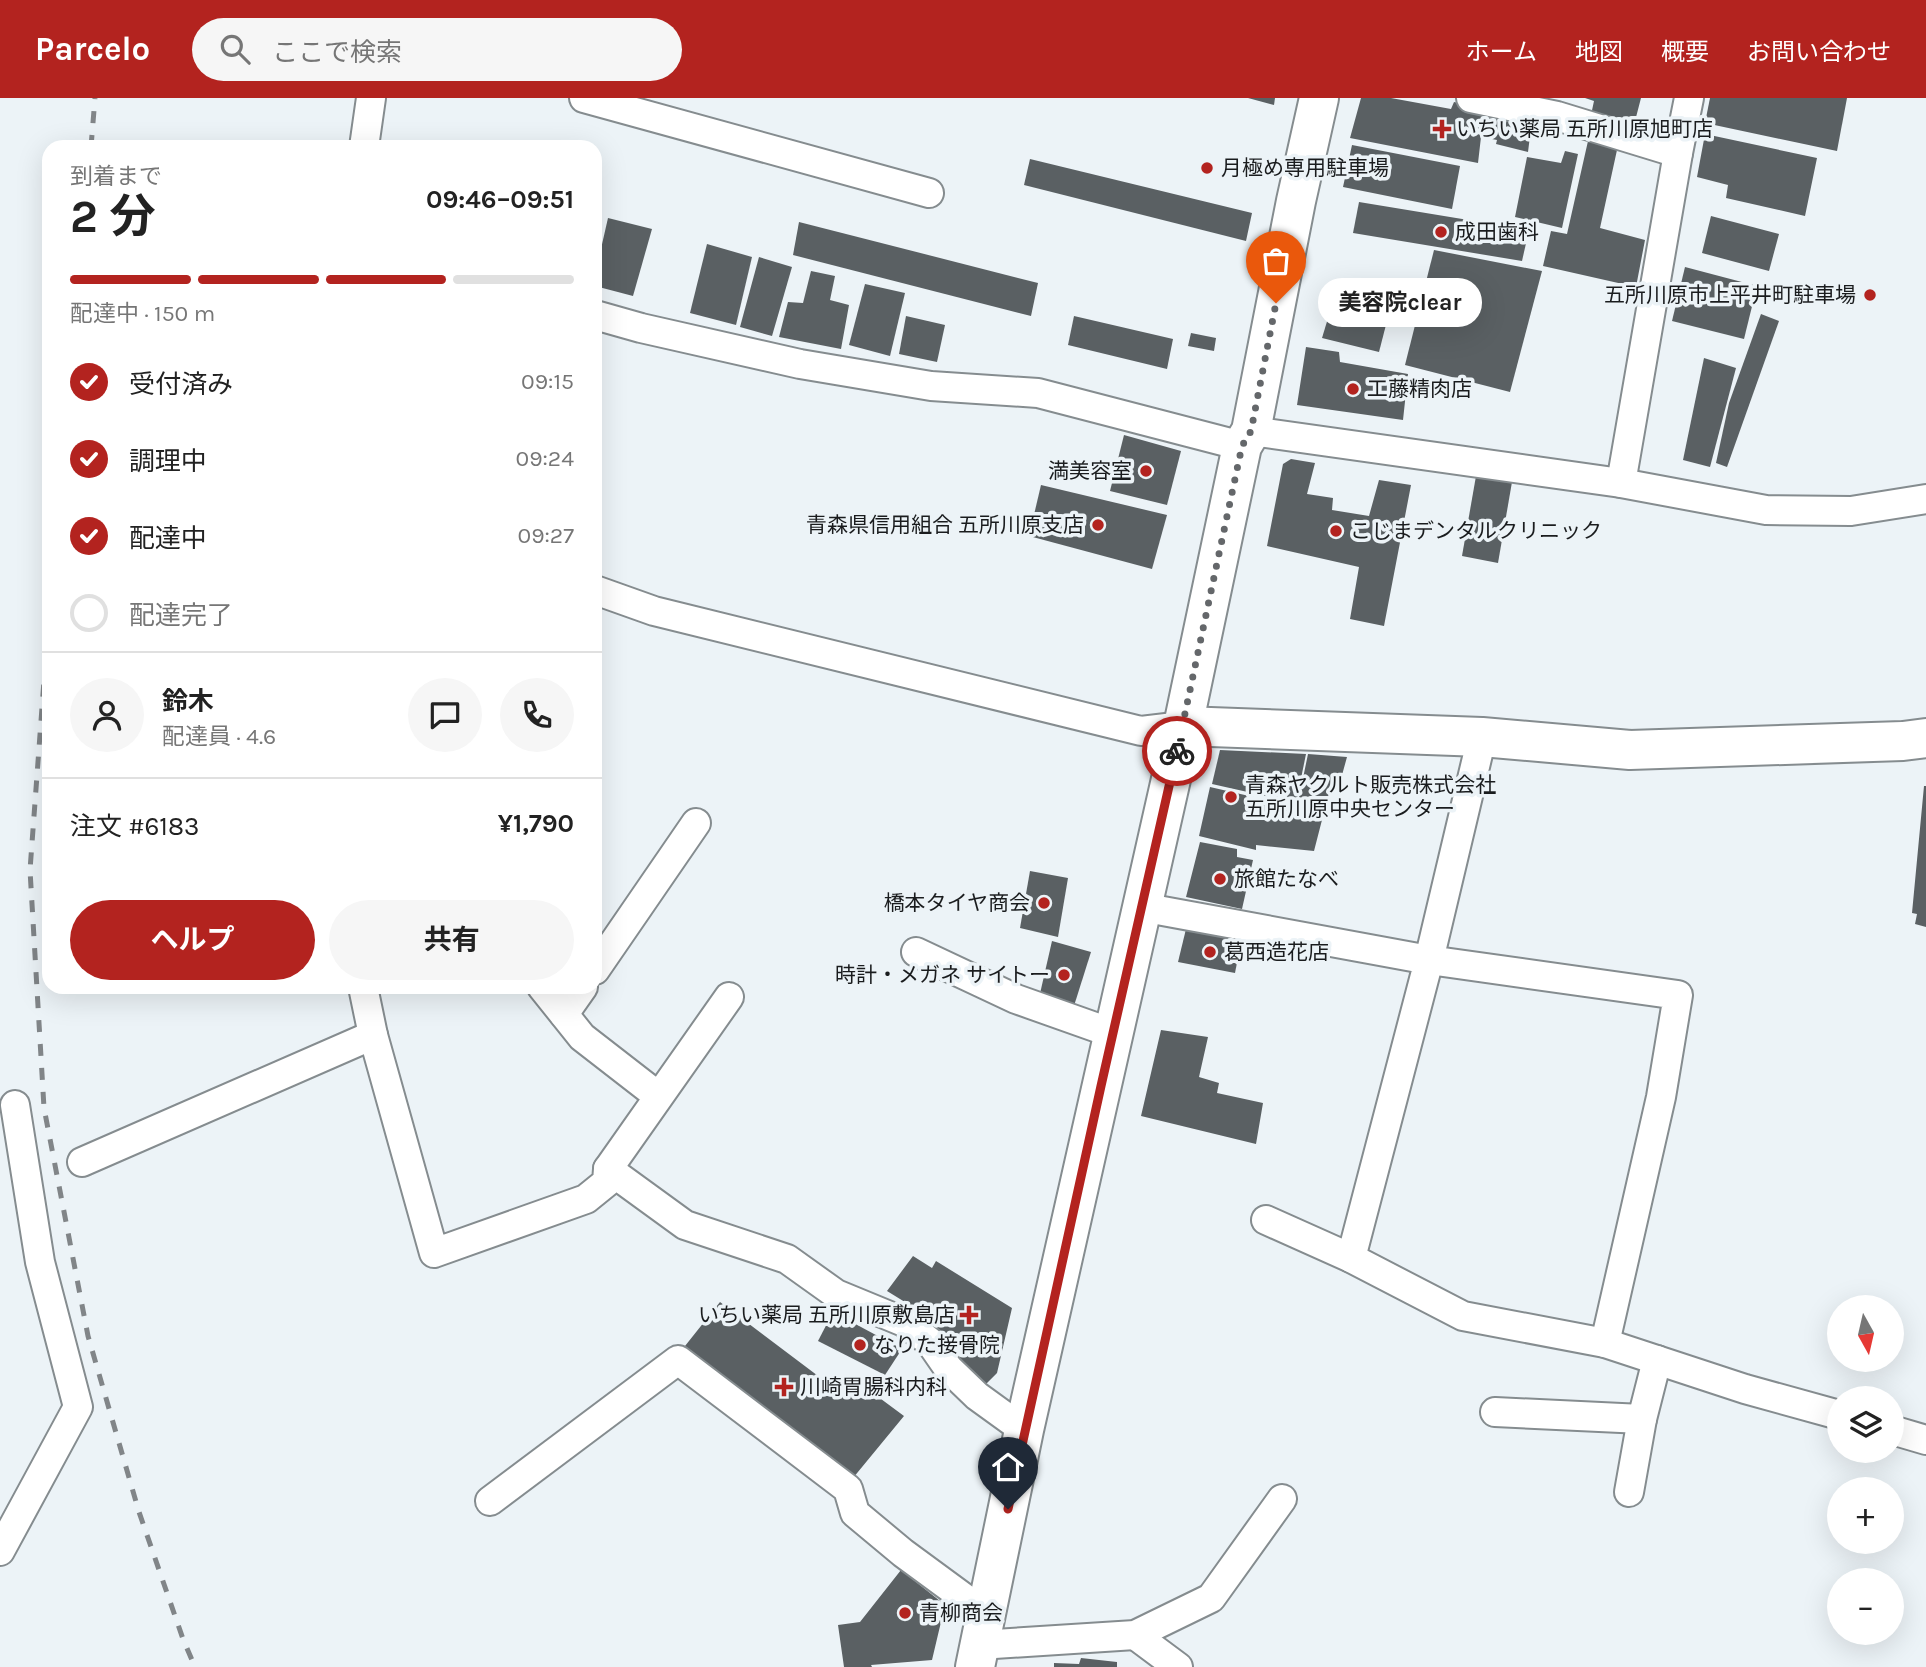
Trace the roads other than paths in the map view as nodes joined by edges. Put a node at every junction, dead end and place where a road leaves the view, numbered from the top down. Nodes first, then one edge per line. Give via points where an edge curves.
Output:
1 (371, 98) edge
2 (584, 98) edge
3 (1319, 98) edge
4 (1471, 98) edge
5 (1689, 98) edge
6 (365, 140) edge
7 (1678, 153) junction
8 (929, 193) dead end
9 (602, 317) edge
10 (1246, 438) junction
11 (1621, 483) junction
12 (1926, 499) edge
13 (602, 592) edge
14 (1183, 726) junction
15 (1482, 737) junction
16 (1926, 738) edge
17 (696, 823) dead end
18 (1141, 907) junction
19 (916, 952) dead end
20 (602, 960) edge
21 (1429, 960) junction
22 (364, 994) edge
23 (548, 994) edge
24 (578, 994) edge
25 (729, 997) dead end
26 (564, 1014) junction
27 (1112, 1033) junction
28 (373, 1035) junction
29 (658, 1096) junction
30 (15, 1105) dead end
31 (82, 1162) dead end
32 (608, 1169) junction
33 (1266, 1220) dead end
34 (1351, 1258) junction
35 (1605, 1343) junction
36 (1657, 1360) junction
37 (1495, 1412) dead end
38 (1827, 1412) edge
39 (1642, 1419) junction
40 (1024, 1430) junction
41 (1904, 1434) edge
42 (1926, 1440) edge
43 (1629, 1492) dead end
44 (1282, 1499) dead end
45 (490, 1501) dead end
46 (0, 1551) edge
47 (1135, 1635) junction
48 (980, 1642) edge
49 (1178, 1667) edge

1 - 6 street
2 - 8 street
3 - 10 main road
4 - 7 street via 1557,116
5 - 7 street
7 - 11 street
9 - 10 street via 813,366 931,386 1038,393
10 - 11 street
10 - 14 main road
11 - 12 street via 1766,510 1851,511
13 - 14 street via 654,611 1141,731
14 - 15 main road
14 - 18 main road
15 - 16 main road via 1630,750
15 - 21 street
17 - 20 street
18 - 21 street
18 - 27 main road
19 - 27 street via 1016,999
21 - 34 street
21 - 35 street via 1678,995 1661,1097
22 - 28 street
23 - 26 street
24 - 26 street
25 - 29 street
26 - 29 street via 582,1037
27 - 40 main road
28 - 31 street
28 - 32 street via 434,1253 586,1199 607,1182
29 - 32 street
30 - 46 street via 40,1262 78,1407
32 - 40 street via 685,1225 787,1259 836,1294 904,1322 930,1342 977,1396
33 - 34 street
34 - 35 street via 1463,1316
35 - 36 street
36 - 38 street
36 - 39 street
37 - 39 street
39 - 43 street
40 - 48 main road
41 - 42 street
44 - 47 street via 1211,1598
45 - 48 street via 678,1360 848,1489 855,1513 903,1553
47 - 48 street
47 - 49 street

